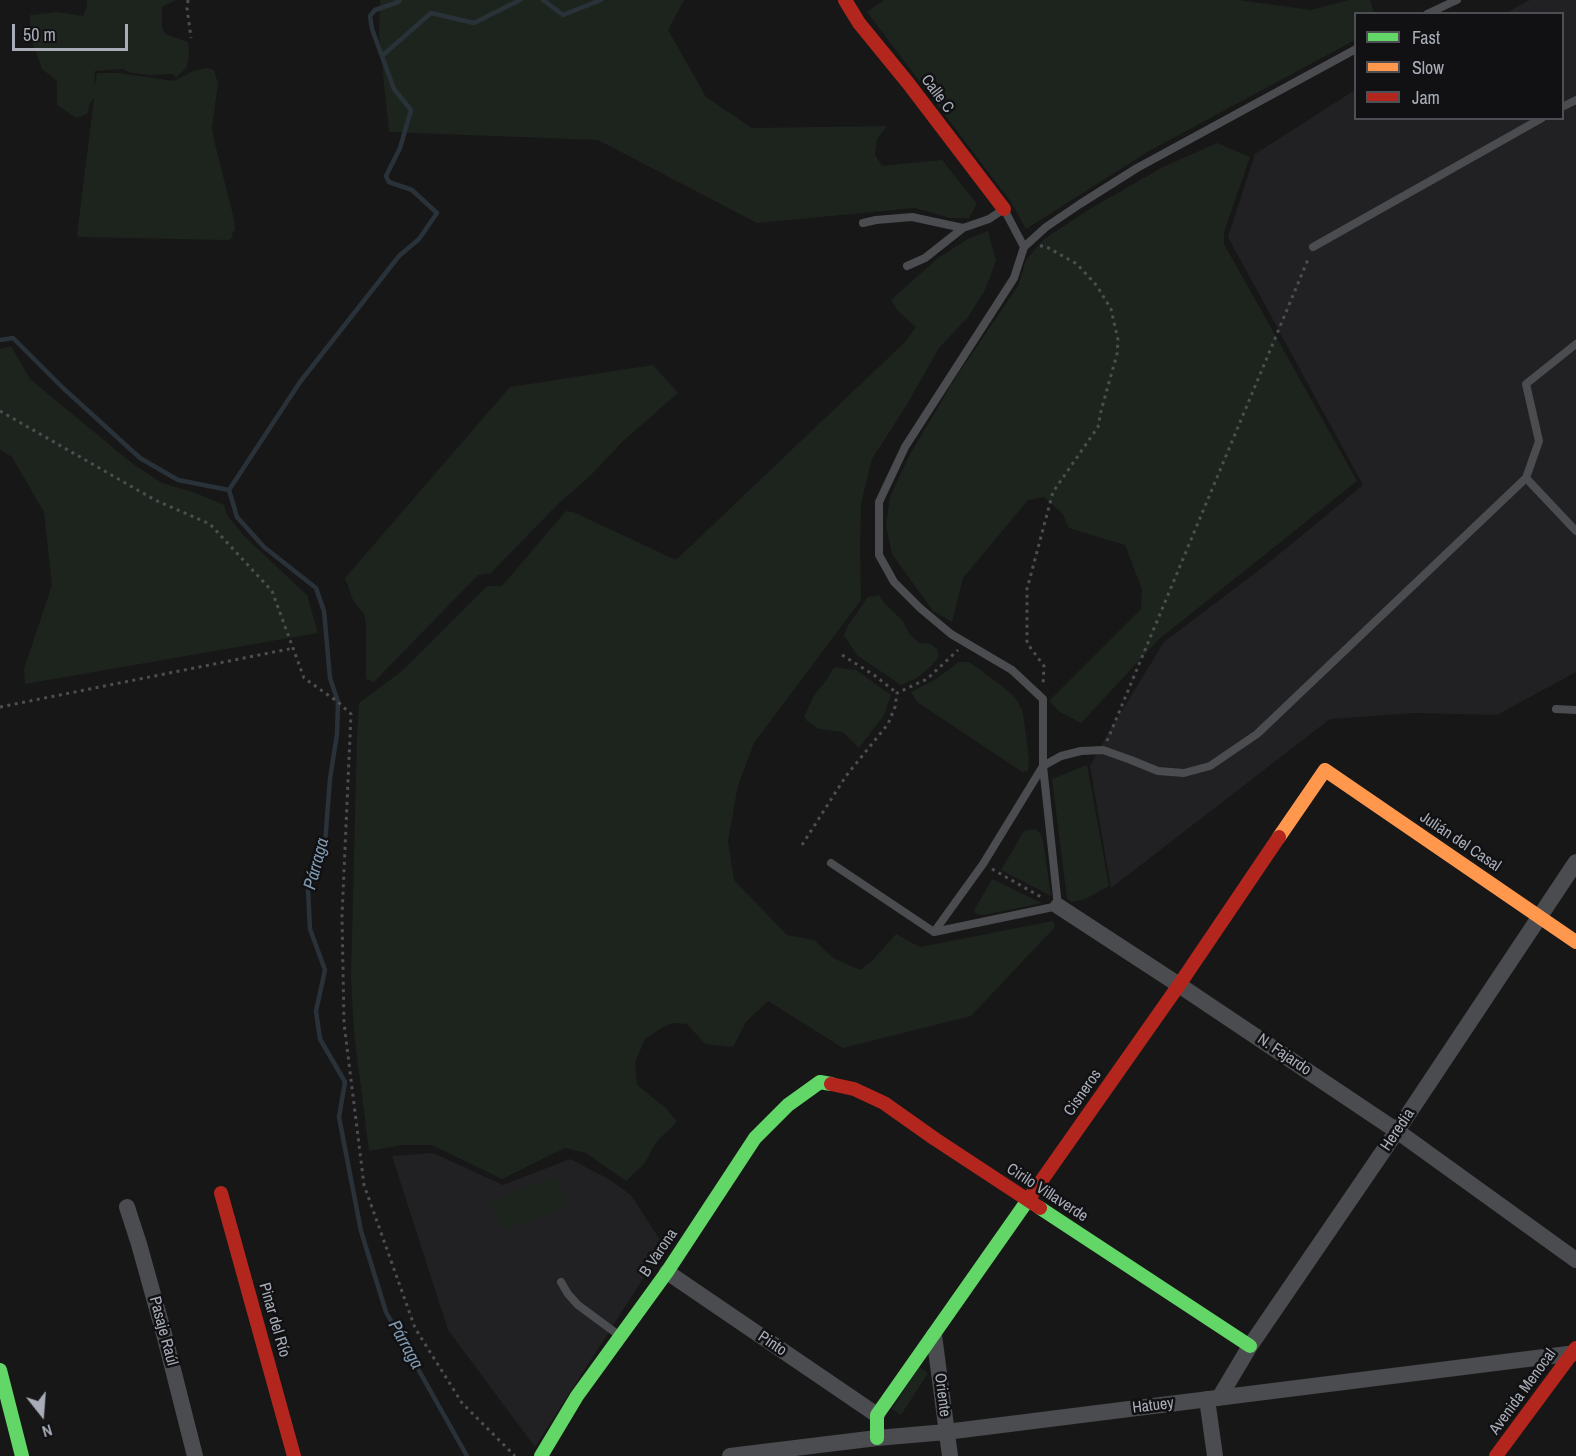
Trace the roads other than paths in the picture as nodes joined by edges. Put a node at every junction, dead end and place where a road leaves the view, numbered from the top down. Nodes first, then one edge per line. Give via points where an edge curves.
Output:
1 (1457, 0) edge
2 (851, 2) edge
3 (1431, 12) edge
4 (1354, 50) edge
5 (1538, 120) edge
6 (1004, 209) junction
7 (863, 223) dead end
8 (963, 228) junction
9 (1024, 247) junction
10 (1313, 247) road end
11 (907, 266) dead end
12 (1576, 344) edge
13 (1527, 478) junction
14 (1576, 531) edge
15 (1556, 710) dead end
16 (1576, 710) edge
17 (1043, 766) junction
18 (1326, 770) joint
19 (1576, 862) edge
20 (831, 863) dead end
21 (1058, 906) junction
22 (1539, 916) junction
23 (934, 932) junction
24 (1576, 942) edge
25 (1179, 985) junction
26 (820, 1082) joint
27 (1398, 1131) junction
28 (221, 1193) dead end
29 (1028, 1200) junction
30 (127, 1207) dead end
31 (1576, 1260) edge
32 (667, 1272) junction
33 (561, 1282) dead end
34 (934, 1335) junction
35 (621, 1336) junction
36 (1250, 1346) junction
37 (1575, 1351) edge
38 (0, 1370) edge
39 (3, 1390) edge
40 (1213, 1398) junction
41 (877, 1415) junction
42 (946, 1432) junction
43 (877, 1438) junction
44 (22, 1456) edge
45 (195, 1456) edge
46 (294, 1456) edge
47 (541, 1456) edge
48 (730, 1456) edge
49 (950, 1456) edge
50 (1215, 1456) edge
51 (1497, 1456) edge

1 - 3 lane
2 - 6 street, Calle C via 859,23
4 - 9 lane via 1137,168 1046,227
5 - 10 lane
6 - 8 lane
6 - 9 lane
7 - 8 lane via 912,217
8 - 11 lane via 925,258
9 - 17 lane via 1014,278 905,447 879,502 879,555 894,582 920,608 951,634 1012,670 1043,699
12 - 13 lane via 1526,384 1539,441
13 - 14 lane
13 - 17 lane via 1257,734 1210,766 1184,773 1158,771 1103,750 1071,753
15 - 16 lane
17 - 21 lane
17 - 23 lane via 983,864
18 - 22 street, Julián del Casal
18 - 25 street, Cisneros
19 - 22 street, Heredia
20 - 23 lane
21 - 23 lane
21 - 25 street, N. Fajardo
22 - 24 street, Julián del Casal
22 - 27 street, Heredia
25 - 27 street, N. Fajardo
25 - 29 street, Cisneros
26 - 29 street, Cirilo Villaverde via 854,1089 884,1103
26 - 32 street, B Varona via 788,1105 755,1138
27 - 31 street, N. Fajardo
27 - 36 street, Heredia
28 - 46 street, Pinar del Río
29 - 34 street, Cisneros
29 - 36 street, Cirilo Villaverde
30 - 45 street, Pasaje Raúl
32 - 35 street, B Varona
32 - 41 street, Pinto
33 - 35 lane via 578,1305
34 - 41 street, Cisneros
34 - 42 street, Oriente
35 - 47 street, B Varona
36 - 40 street, Heredia
37 - 40 street, Hatuey
37 - 51 street, Avenida Menocal
38 - 39 street
39 - 44 street
40 - 42 street, Hatuey
40 - 50 street
41 - 43 street
42 - 43 street, Hatuey
42 - 49 street, Oriente
43 - 48 street, Hatuey

